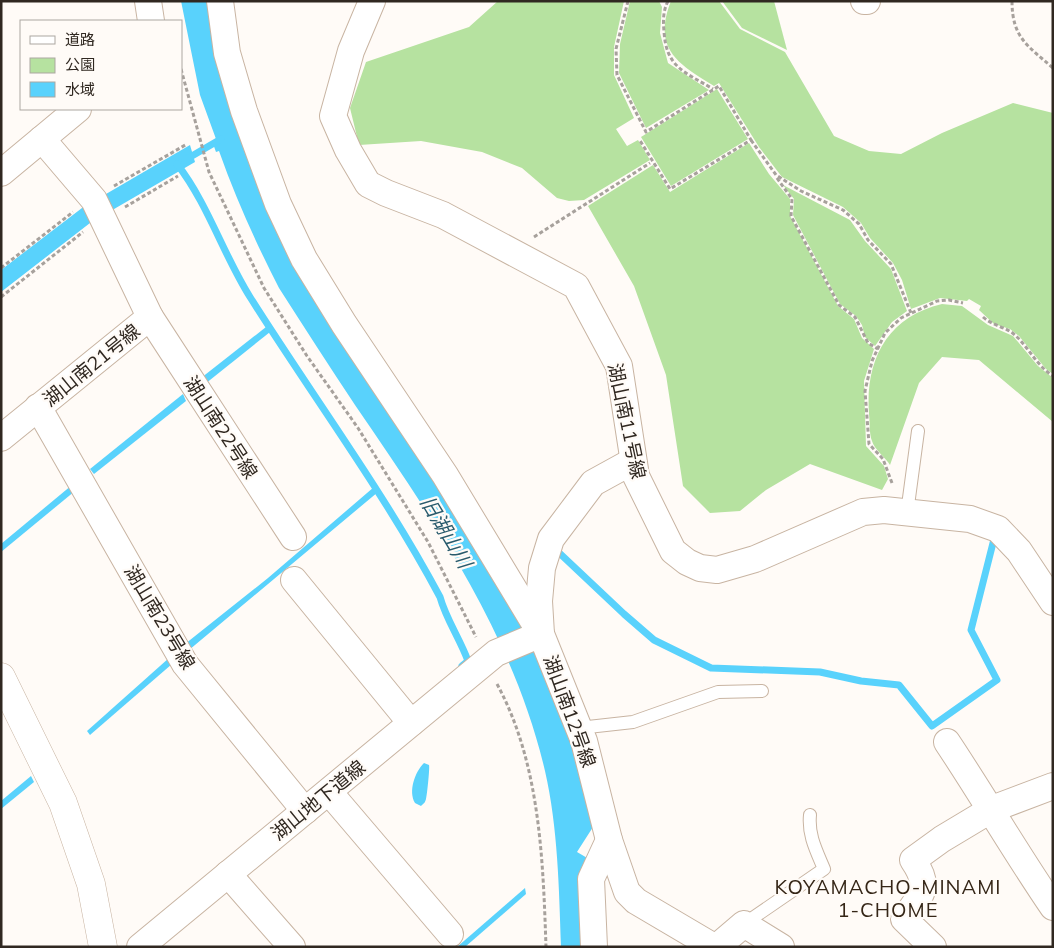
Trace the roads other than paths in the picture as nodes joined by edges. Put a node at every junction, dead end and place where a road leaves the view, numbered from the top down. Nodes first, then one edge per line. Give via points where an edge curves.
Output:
1 (148, 1) edge
2 (220, 1) edge
3 (372, 1) edge
4 (150, 20) edge
5 (77, 110) edge
6 (42, 140) junction
7 (1, 173) edge
8 (150, 317) junction
9 (38, 407) junction
10 (918, 431) dead end
11 (1, 438) edge
12 (633, 462) junction
13 (903, 512) junction
14 (293, 537) dead end
15 (294, 580) dead end
16 (1053, 602) edge
17 (536, 635) junction
18 (762, 691) dead end
19 (4, 692) edge
20 (411, 723) junction
21 (579, 728) junction
22 (947, 742) dead end
23 (1053, 786) edge
24 (329, 792) junction
25 (992, 809) junction
26 (304, 811) junction
27 (810, 815) dead end
28 (609, 840) junction
29 (228, 874) junction
30 (1053, 907) edge
31 (450, 934) dead end
32 (729, 940) edge
33 (103, 947) edge
34 (140, 947) edge
35 (292, 947) edge
36 (594, 947) edge
37 (781, 947) edge
38 (933, 947) edge

1 - 4 street
2 - 17 street via 227,53 244,111 278,204 304,259 445,475
3 - 12 street, 湖山南11号線 via 351,51 333,116 348,150 368,184 443,215 576,286 619,366
5 - 6 street
6 - 7 street
6 - 8 street, 湖山南21号線 via 99,209
8 - 9 street, 湖山南21号線
8 - 14 street, 湖山南22号線
9 - 11 street, 湖山南21号線
9 - 26 street, 湖山南23号線 via 185,664
10 - 13 lane
12 - 13 street, 湖山南11号線 via 644,494 673,551 700,568 717,570 754,559 863,512
12 - 17 street, 湖山南12号線 via 593,483 551,539 542,568
13 - 16 street, 湖山南11号線 via 970,519 998,529 1019,551
15 - 20 street
17 - 20 street, 湖山地下道線 via 492,657
17 - 21 street, 湖山南12号線
18 - 21 lane via 718,692 633,722
19 - 33 main road via 63,804 91,884
20 - 24 street, 湖山地下道線
21 - 28 street, 湖山南12号線
22 - 25 street
23 - 25 street
24 - 26 street, 湖山地下道線
24 - 31 street
25 - 30 street
25 - 38 street via 913,860 922,873 923,891 904,919
26 - 29 street, 湖山地下道線
27 - 32 lane via 809,829 824,868
28 - 32 street, 湖山南12号線 via 631,898
28 - 36 street via 591,879
29 - 34 street, 湖山地下道線
29 - 35 street
32 - 37 street, 湖山南12号線

